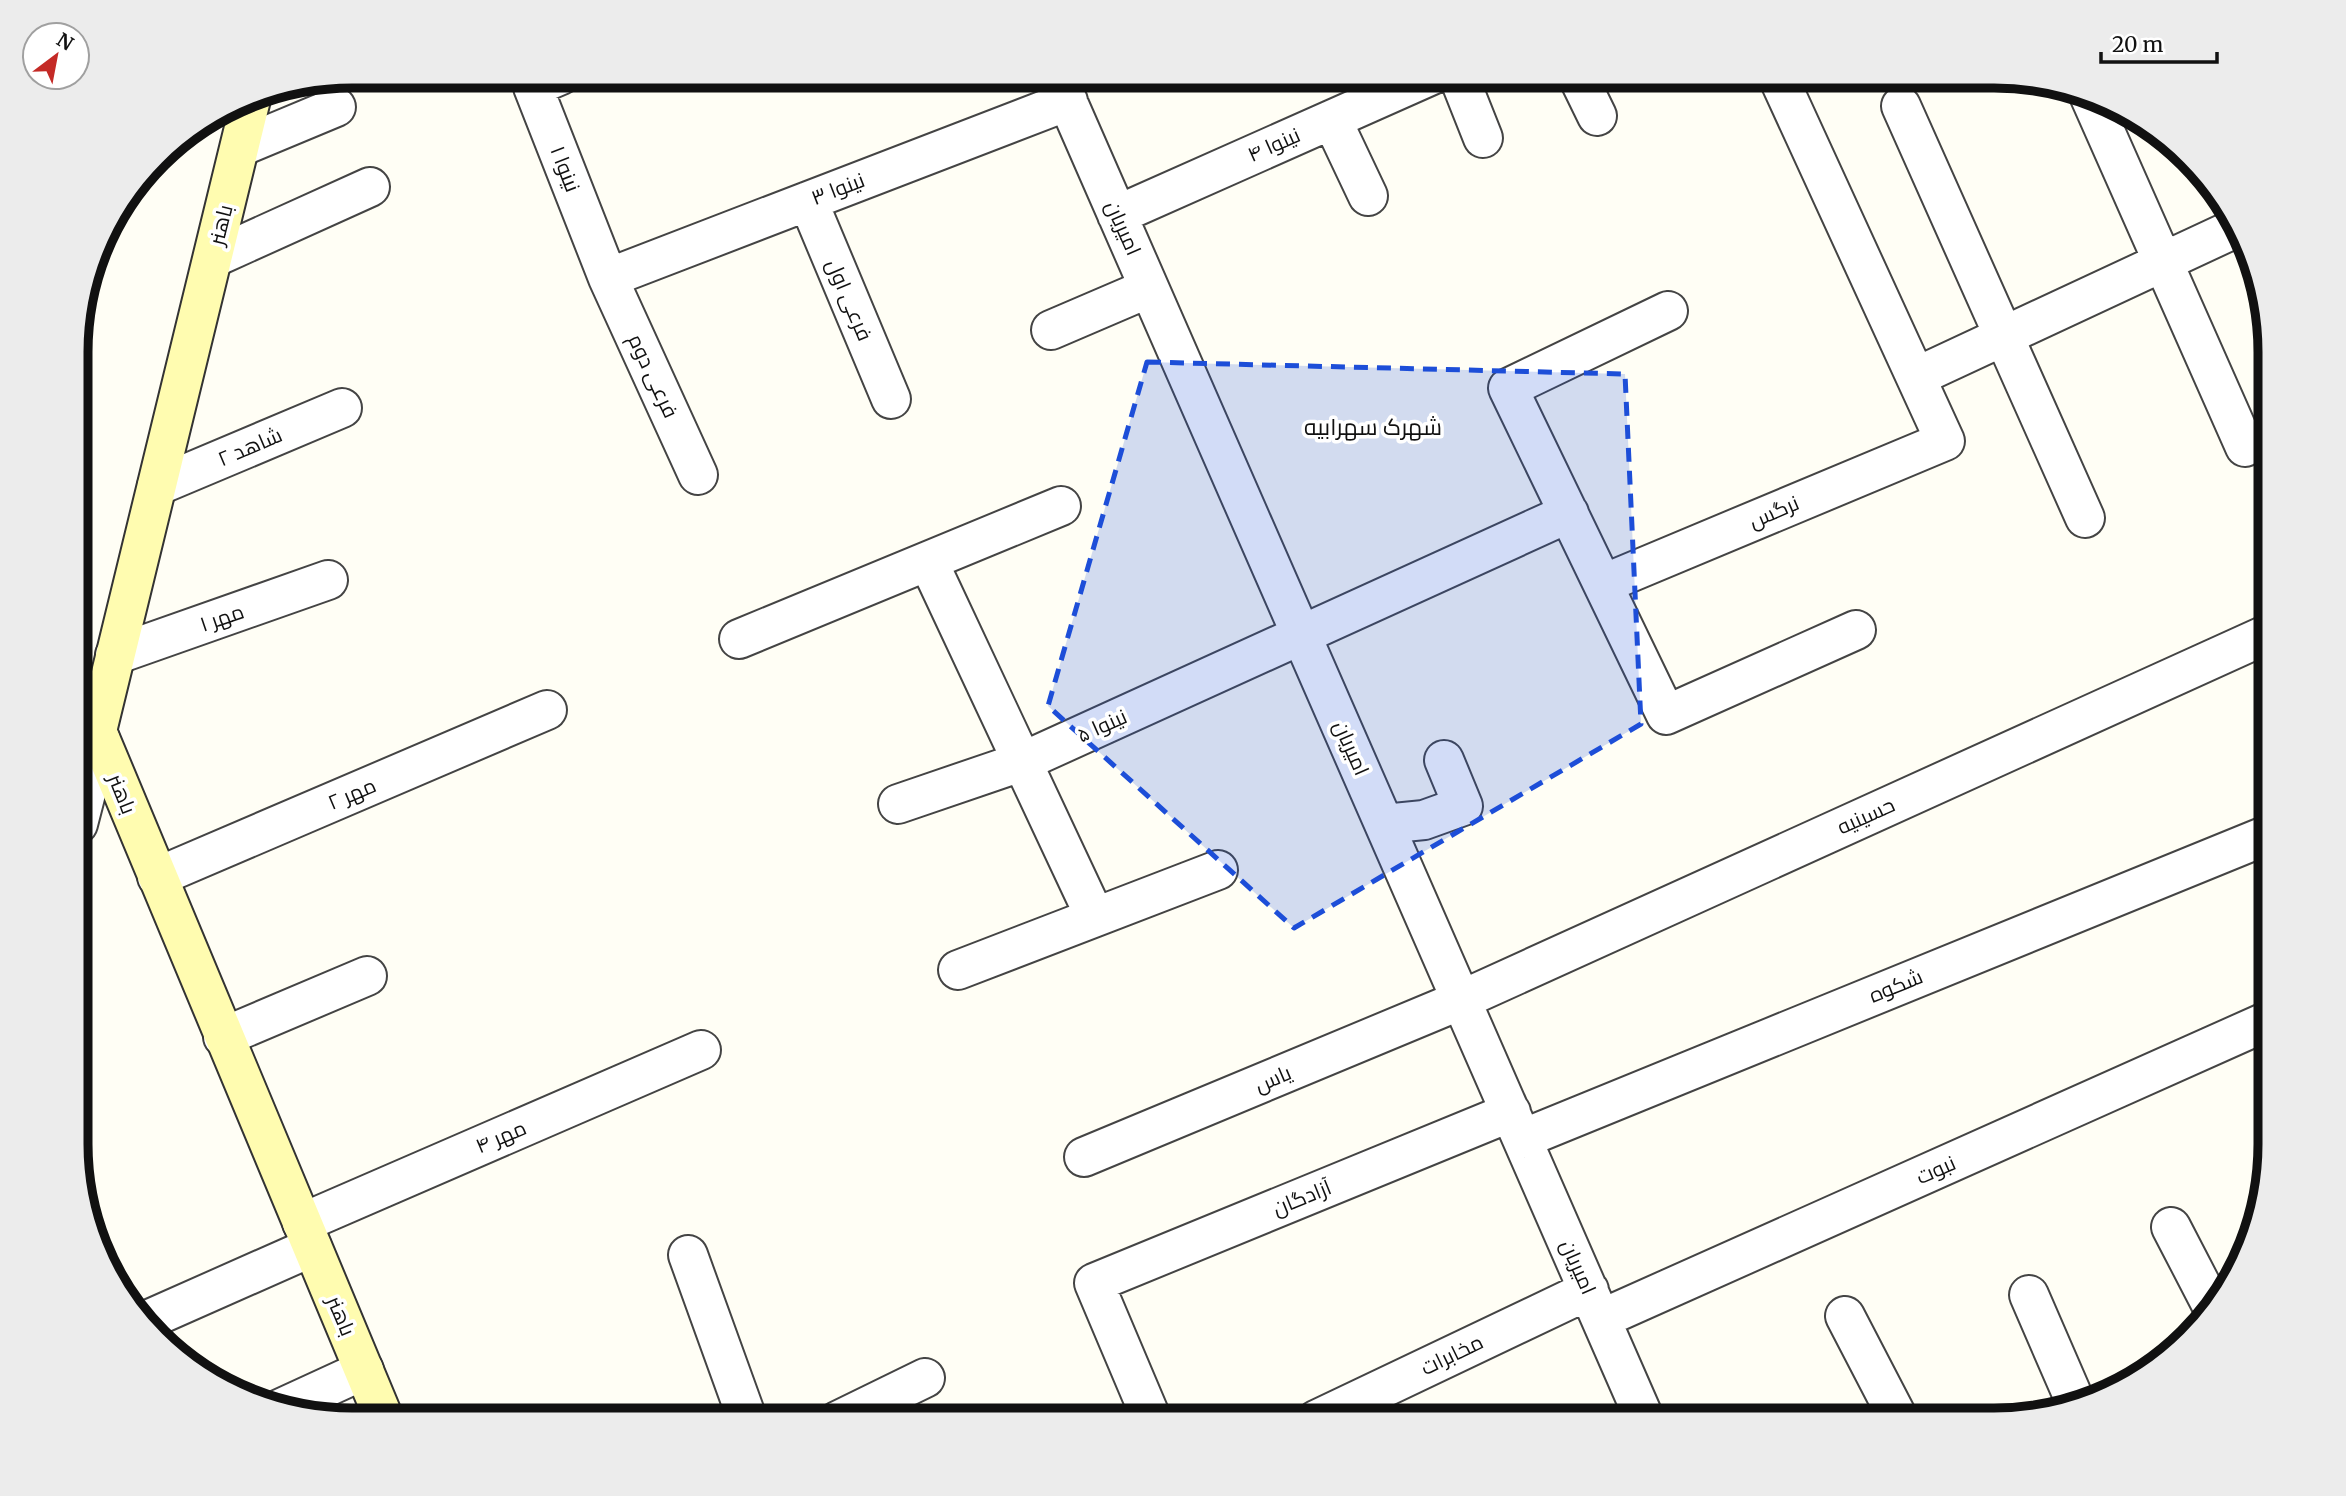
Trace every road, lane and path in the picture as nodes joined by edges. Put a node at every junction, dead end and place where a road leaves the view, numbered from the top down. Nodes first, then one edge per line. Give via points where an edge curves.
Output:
1 (533, 88) edge
2 (1062, 88) edge
3 (1403, 88) edge
4 (1463, 88) edge
5 (1583, 88) edge
6 (1783, 88) edge
7 (1901, 106) dead end
8 (336, 107) dead end
9 (2095, 108) edge
10 (250, 109) edge
11 (1597, 116) dead end
12 (1332, 120) junction
13 (1483, 138) dead end
14 (240, 147) junction
15 (370, 187) dead end
16 (1368, 196) dead end
17 (808, 201) junction
18 (1117, 215) junction
19 (2229, 231) edge
20 (213, 258) junction
21 (2163, 262) junction
22 (608, 278) junction
23 (1149, 288) junction
24 (1668, 311) dead end
25 (1051, 330) dead end
26 (2004, 336) junction
27 (1916, 376) junction
28 (891, 399) dead end
29 (342, 408) dead end
30 (2245, 447) dead end
31 (698, 475) dead end
32 (157, 486) junction
33 (1061, 506) dead end
34 (1569, 513) junction
35 (2085, 518) dead end
36 (928, 561) junction
37 (328, 580) dead end
38 (1603, 584) junction
39 (1856, 631) dead end
40 (1302, 637) junction
41 (2258, 638) edge
42 (739, 639) dead end
43 (116, 655) junction
44 (547, 710) dead end
45 (100, 739) junction
46 (1444, 760) dead end
47 (1024, 761) junction
48 (88, 785) edge
49 (898, 804) dead end
50 (1384, 824) junction
51 (2258, 839) edge
52 (1218, 870) dead end
53 (157, 877) junction
54 (1095, 917) junction
55 (958, 970) dead end
56 (367, 975) dead end
57 (1461, 1000) junction
58 (2258, 1025) edge
59 (223, 1037) junction
60 (701, 1050) dead end
61 (1516, 1126) junction
62 (1084, 1157) dead end
63 (2171, 1227) dead end
64 (307, 1235) junction
65 (688, 1255) dead end
66 (2028, 1295) dead end
67 (2208, 1299) edge
68 (1595, 1305) junction
69 (1845, 1316) dead end
70 (152, 1317) edge
71 (364, 1370) junction
72 (925, 1378) dead end
73 (2073, 1396) edge
74 (295, 1402) edge
75 (380, 1408) edge
76 (743, 1408) edge
77 (864, 1408) edge
78 (1147, 1408) edge
79 (1345, 1408) edge
80 (1640, 1408) edge
81 (1893, 1408) edge

1 - 22 street, نینوا ۱
2 - 17 street, نینوا ۳
2 - 18 street, امیریان
3 - 12 street, نینوا ۴
4 - 13 street
5 - 11 street
6 - 27 street
7 - 26 street
8 - 14 street
9 - 21 street
10 - 14 street, باهنر
12 - 16 street
12 - 18 street, نینوا ۴
14 - 20 street, باهنر
15 - 20 street
17 - 22 street, نینوا ۳
17 - 28 street, فرعی اول
18 - 23 street, امیریان
19 - 21 street
20 - 32 street, باهنر
21 - 26 street
21 - 30 street
22 - 31 street, فرعی دوم
23 - 25 street
23 - 40 street, امیریان
24 - 34 street via 1508,388
26 - 27 street
26 - 35 street
27 - 38 street, نرگس via 1945,440
29 - 32 street, شاهد ۲
32 - 43 street, باهنر
33 - 36 street
34 - 38 street
34 - 40 street
36 - 42 street
36 - 47 street
37 - 43 street, مهر ۱
38 - 39 street via 1666,715
40 - 47 street, نینوا ۵
40 - 50 street, امیریان
41 - 57 street, حسینیه
43 - 45 street, باهنر via 97,731
44 - 53 street, مهر ۲
45 - 48 street
45 - 53 street, باهنر
46 - 50 street via 1463,806 1424,820
47 - 49 street, نینوا ۵
47 - 54 street
50 - 57 street, امیریان
51 - 61 street, شکوه
52 - 54 street
53 - 59 street, باهنر
54 - 55 street
56 - 59 street
57 - 61 street, امیریان
57 - 62 street, یاس
58 - 68 street, نبوت
59 - 64 street, باهنر
60 - 64 street, مهر ۴
61 - 68 street, امیریان
61 - 78 street, آزادگان via 1094,1283
63 - 67 street
64 - 70 street
64 - 71 street, باهنر
65 - 76 street
66 - 73 street
68 - 79 street, مخابرات
68 - 80 street, امیریان
69 - 81 street
71 - 74 street
71 - 75 street, باهنر
72 - 77 street

